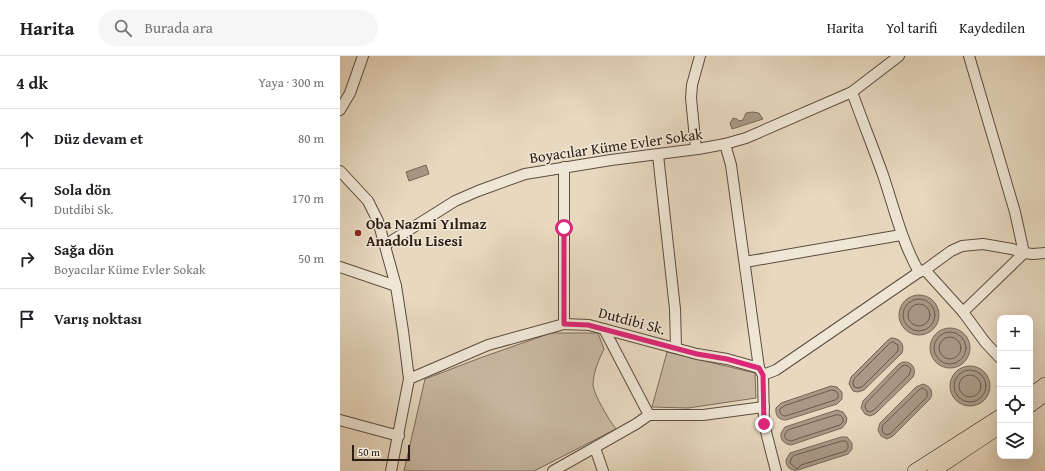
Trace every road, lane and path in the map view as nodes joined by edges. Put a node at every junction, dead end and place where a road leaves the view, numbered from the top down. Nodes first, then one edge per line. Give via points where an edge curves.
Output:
1 (363, 56) edge
2 (700, 56) edge
3 (899, 56) edge
4 (968, 56) edge
5 (852, 92) junction
6 (340, 110) edge
7 (725, 144) junction
8 (696, 149) junction
9 (658, 155) junction
10 (564, 167) junction
11 (340, 171) edge
12 (901, 235) junction
13 (385, 245) junction
14 (1024, 253) junction
15 (1045, 253) edge
16 (745, 262) junction
17 (340, 267) edge
18 (922, 271) junction
19 (396, 286) junction
20 (963, 312) junction
21 (564, 324) junction
22 (604, 329) junction
23 (676, 348) junction
24 (997, 355) edge
25 (761, 372) junction
26 (409, 379) junction
27 (1045, 384) edge
28 (1034, 397) edge
29 (764, 407) junction
30 (649, 415) junction
31 (997, 418) edge
32 (340, 420) edge
33 (997, 429) edge
34 (399, 436) junction
35 (595, 448) junction
36 (391, 471) edge
37 (553, 471) edge
38 (603, 471) edge
39 (776, 471) edge
40 (914, 471) edge
41 (934, 471) edge

1 - 6 street via 350,93
2 - 8 street via 691,98
3 - 5 street, Boyacılar Küme Evler Sokak
4 - 14 street via 1015,212
5 - 7 street, Boyacılar Küme Evler Sokak via 746,138
5 - 12 street
7 - 8 street, Boyacılar Küme Evler Sokak
7 - 16 street, Boyacılar Küme Evler Sokak via 732,164
8 - 9 street, Boyacılar Küme Evler Sokak
9 - 10 street, Boyacılar Küme Evler Sokak
9 - 23 street via 675,309
10 - 13 street, Boyacılar Küme Evler Sokak via 525,174 455,201
10 - 21 street
11 - 13 street via 368,201
12 - 16 street
12 - 18 street
13 - 19 street
14 - 15 street
14 - 18 street via 983,244 962,246
14 - 20 street
16 - 25 street, Boyacılar Küme Evler Sokak
17 - 19 street
18 - 20 street
18 - 25 street via 776,370
19 - 26 street
20 - 24 street
21 - 22 street, Dutdibi Sk.
21 - 26 street, Dutdibi Sk. via 488,345
22 - 23 street, Dutdibi Sk.
22 - 30 street
23 - 25 street, Dutdibi Sk. via 727,359
25 - 29 street, Boyacılar Küme Evler Sokak
26 - 34 street
27 - 28 main road
29 - 30 street via 703,415
29 - 39 street, Boyacılar Küme Evler Sokak via 764,424
30 - 35 street
31 - 40 main road
32 - 34 street
33 - 41 main road
34 - 36 street
35 - 37 street
35 - 38 street

